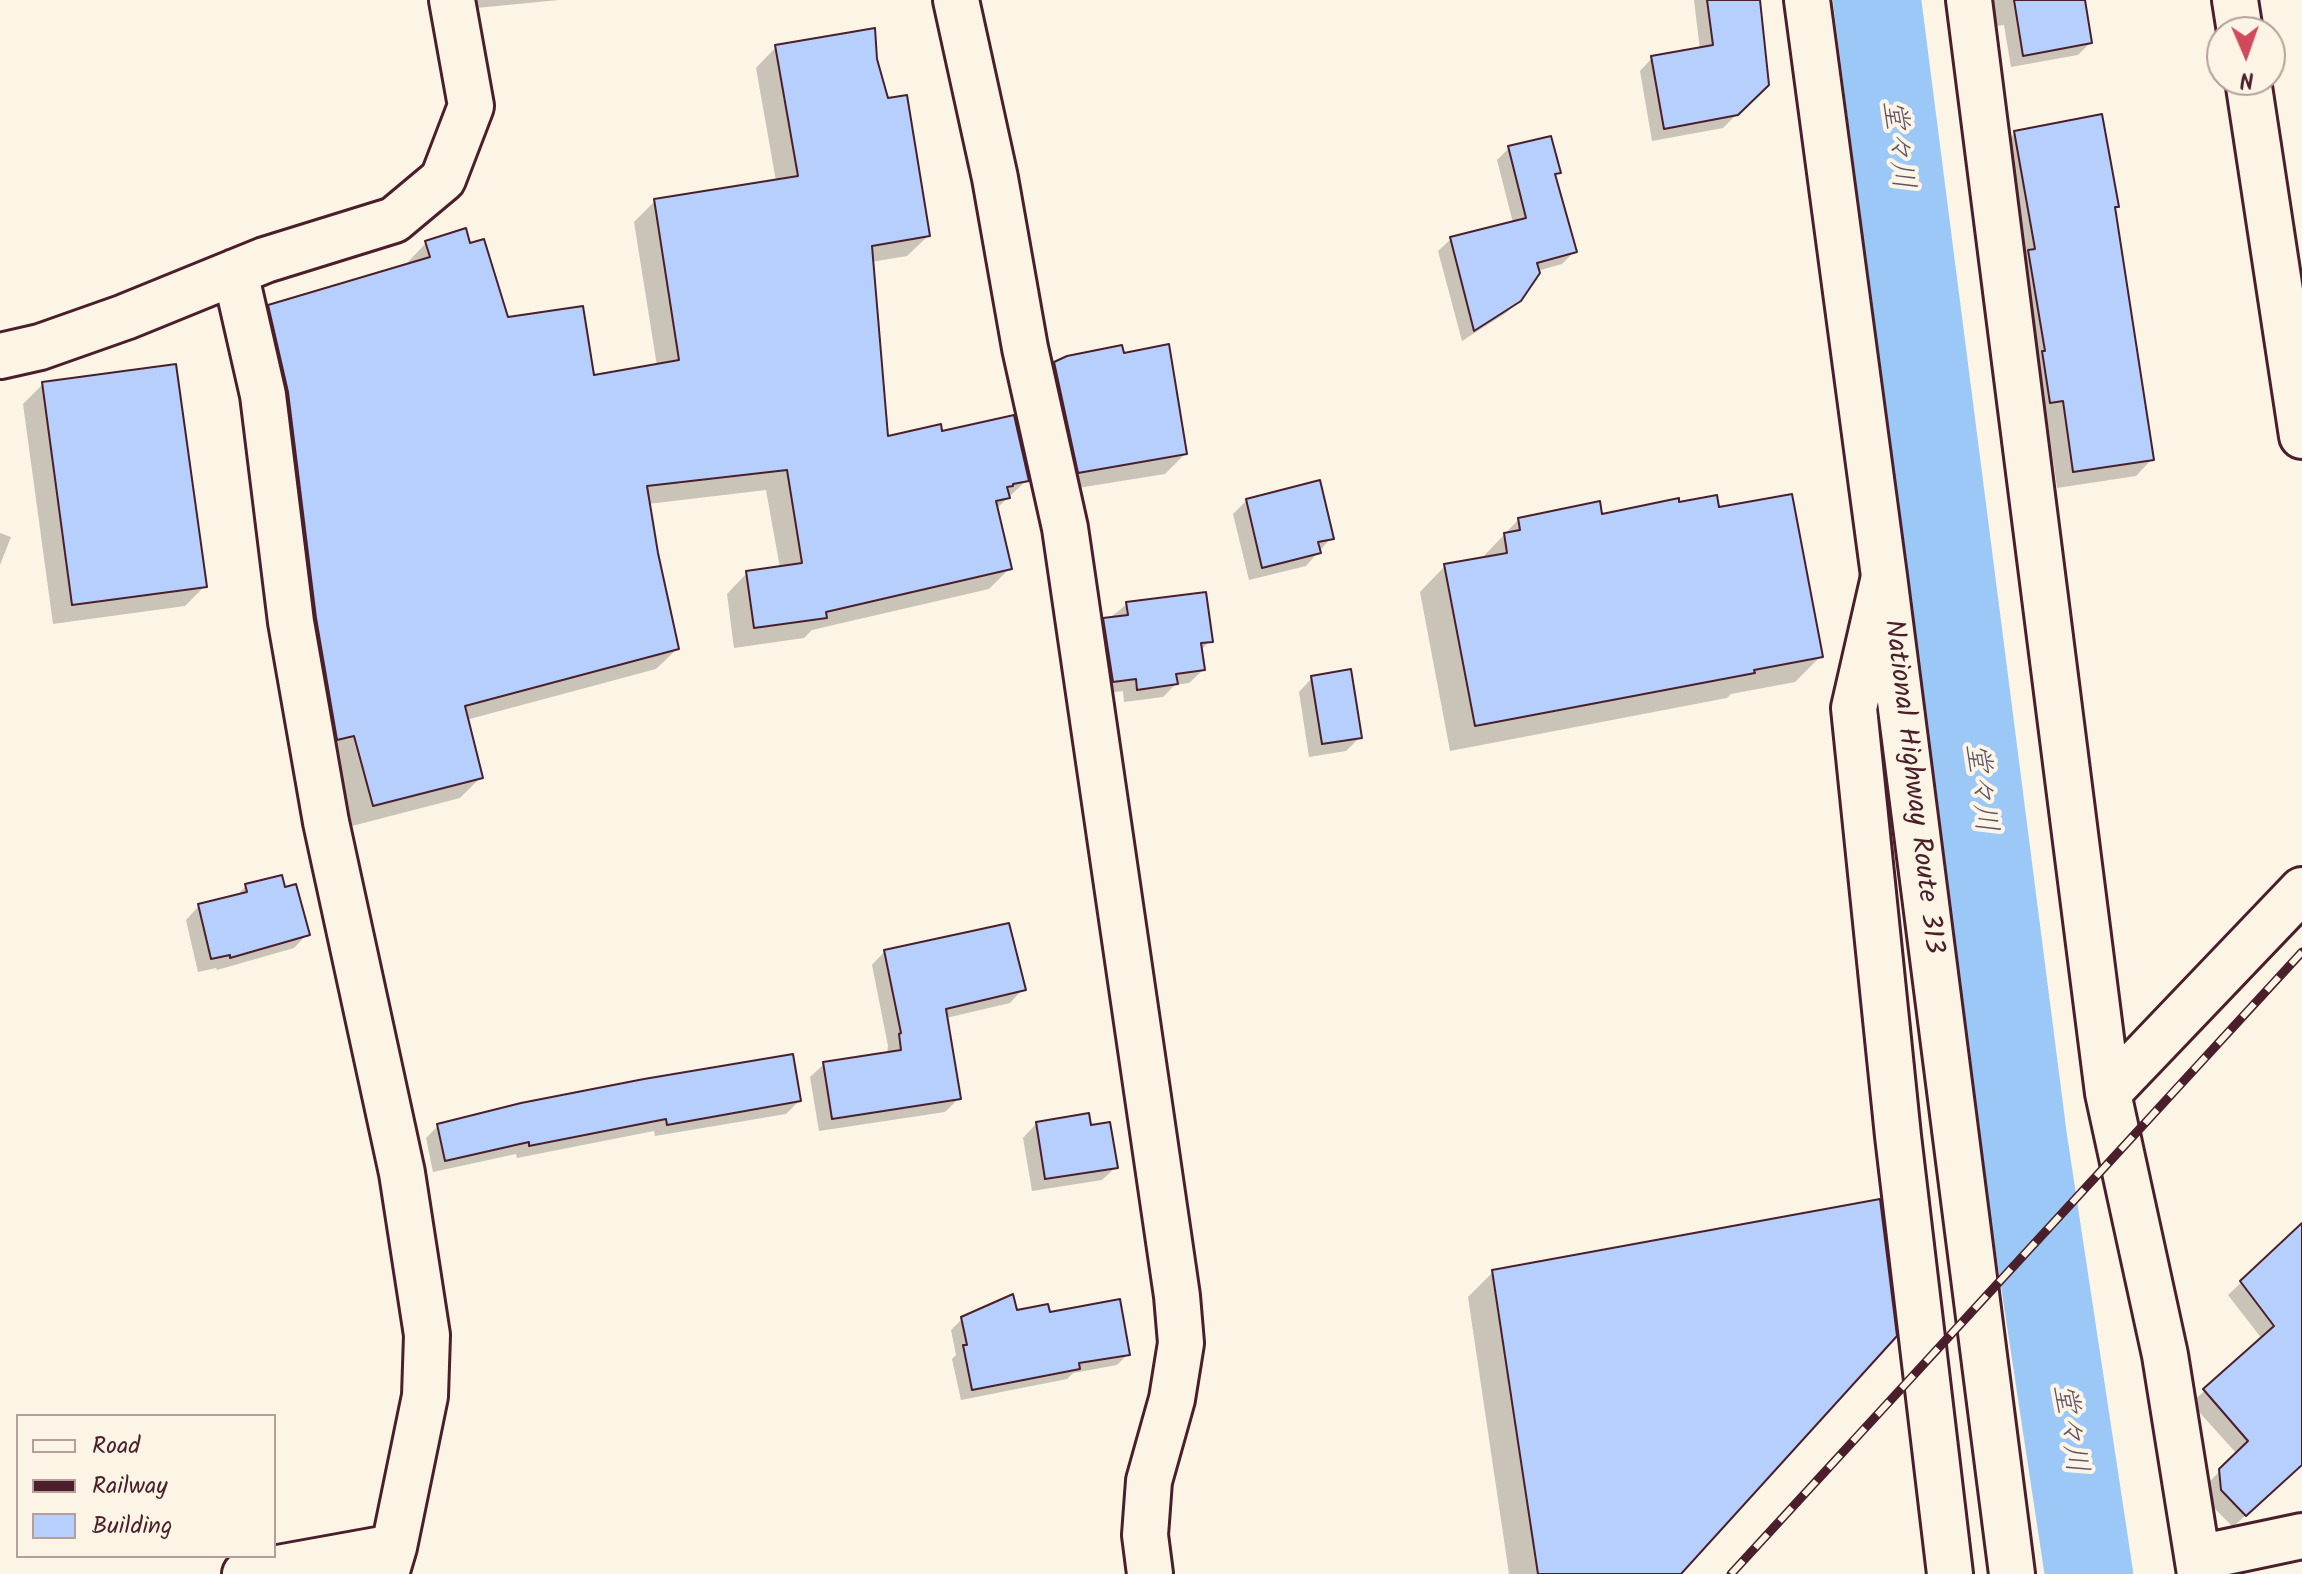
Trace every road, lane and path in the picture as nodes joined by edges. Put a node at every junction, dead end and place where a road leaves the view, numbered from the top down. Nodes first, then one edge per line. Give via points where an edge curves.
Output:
1 (452, 0) edge
2 (956, 0) edge
3 (1807, 0) edge
4 (1969, 0) edge
5 (2250, 96) edge
6 (235, 272) junction
7 (0, 356) edge
8 (2302, 436) edge
9 (1884, 576) junction
10 (2302, 890) edge
11 (2108, 1093) junction
12 (2302, 1536) edge
13 (390, 1561) edge
14 (2199, 1566) edge
15 (245, 1574) edge
16 (1150, 1574) edge
17 (1950, 1574) edge
18 (2012, 1574) edge

1 - 6 main road via 471,106 443,179 394,220
2 - 16 main road via 1065,528 1177,1296 1181,1343 1149,1481 1145,1535
3 - 9 main road, National Highway Route 313
4 - 11 main road
5 - 8 main road
6 - 7 main road via 111,322
6 - 13 main road via 263,395 291,622 323,806 402,1173 427,1335 425,1396
9 - 17 main road via 1854,708
9 - 18 main road, National Highway Route 313
10 - 11 main road
11 - 14 main road via 2165,1355
12 - 14 main road
13 - 15 main road

